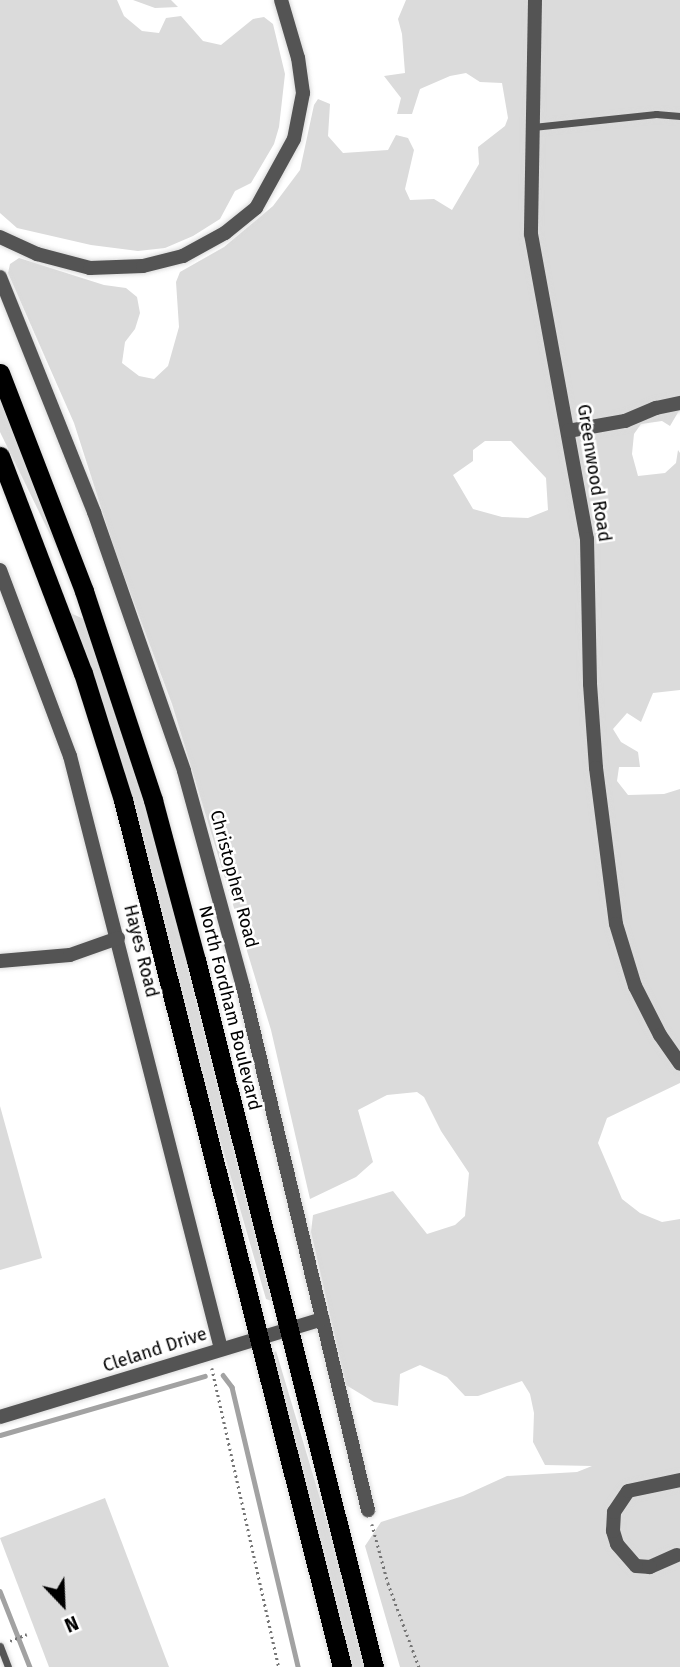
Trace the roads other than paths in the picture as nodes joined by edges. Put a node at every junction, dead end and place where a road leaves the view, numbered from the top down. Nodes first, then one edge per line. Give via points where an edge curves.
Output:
1 (535, 0) edge
2 (284, 4) edge
3 (680, 116) edge
4 (532, 127) junction
5 (0, 237) edge
6 (0, 278) edge
7 (0, 373) edge
8 (680, 402) edge
9 (568, 431) junction
10 (0, 456) edge
11 (35, 548) junction
12 (0, 570) edge
13 (86, 598) junction
14 (118, 939) junction
15 (0, 961) edge
16 (680, 1064) edge
17 (322, 1319) junction
18 (289, 1329) junction
19 (259, 1338) junction
20 (215, 1352) junction
21 (0, 1418) edge
22 (680, 1480) edge
23 (368, 1510) road end
24 (679, 1557) edge
25 (0, 1646) edge
26 (8, 1667) edge
27 (342, 1667) edge
28 (374, 1667) edge

1 - 4 street, Greenwood Road
2 - 5 street via 303,93 294,139 256,208 225,233 183,256 143,266 90,268 37,254
3 - 4 lane via 656,114
4 - 9 street, Greenwood Road via 531,234
6 - 17 street, Christopher Road via 94,512 184,771 221,897
7 - 13 highway, North Fordham Boulevard
8 - 9 street via 625,421
9 - 16 street, Greenwood Road via 587,539 595,755 616,925 635,986
10 - 11 highway
11 - 13 highway via 66,594 75,600
11 - 19 highway via 83,673 123,800
12 - 14 street, Hayes Road via 70,755
13 - 18 highway, North Fordham Boulevard via 168,854
14 - 15 street via 70,955
14 - 20 street, Hayes Road
17 - 18 street, Cleland Drive
17 - 23 street, Christopher Road
18 - 19 street, Cleland Drive
18 - 28 highway, North Fordham Boulevard
19 - 20 street, Cleland Drive
19 - 27 highway
20 - 21 street, Cleland Drive
22 - 24 street via 628,1491 618,1501 613,1531 617,1544 636,1566 650,1567
25 - 26 lane

